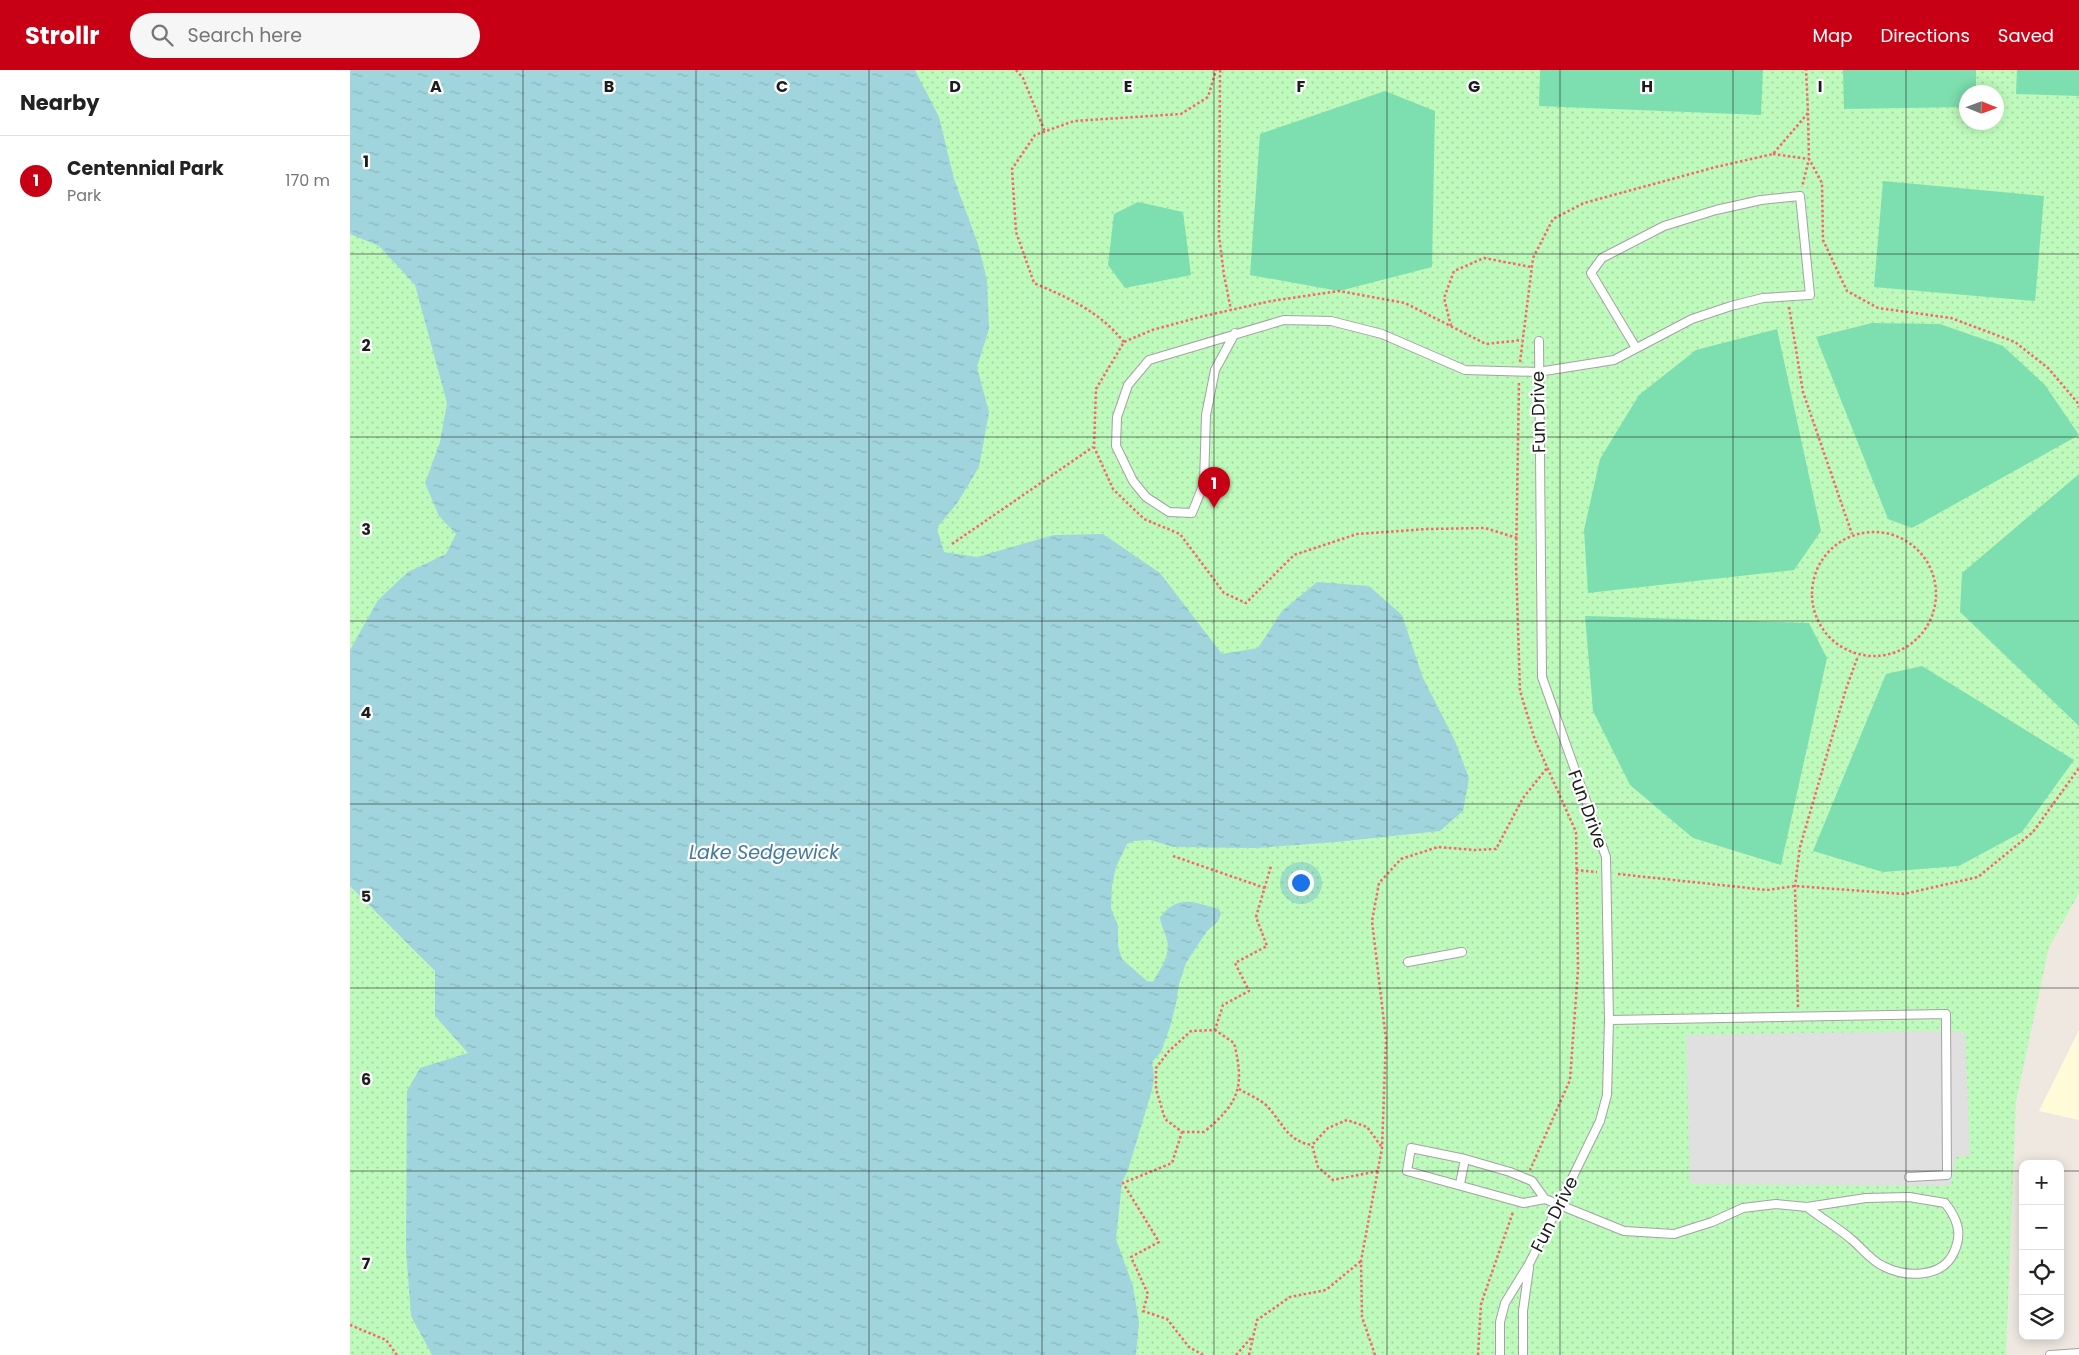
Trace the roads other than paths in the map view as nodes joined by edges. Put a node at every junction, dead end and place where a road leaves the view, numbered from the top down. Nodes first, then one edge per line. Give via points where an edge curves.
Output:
1 (1235, 333) junction
2 (1539, 341) dead end
3 (1636, 348) junction
4 (1538, 372) junction
5 (1462, 952) dead end
6 (1408, 962) dead end
7 (1609, 1020) junction
8 (1465, 1159) junction
9 (1909, 1177) dead end
10 (1460, 1184) junction
11 (1545, 1199) junction
12 (1560, 1205) junction
13 (1807, 1207) junction
14 (1529, 1264) junction
15 (2079, 1353) edge
16 (1500, 1355) edge
17 (1523, 1355) edge
18 (2050, 1355) edge

1 - 1 lane via 1149,360 1128,385 1117,417 1116,446 1133,481 1146,497 1169,512 1192,513 1204,482 1206,415 1215,370
1 - 4 lane via 1284,320 1331,321 1382,334 1465,370
2 - 4 lane, Fun Drive
3 - 3 lane via 1591,273 1602,258 1664,226 1761,200 1800,196 1810,295 1763,298 1731,306 1692,319
3 - 4 lane via 1614,360
4 - 7 lane, Fun Drive via 1542,677 1606,857
5 - 6 lane
7 - 9 lane via 1946,1014 1946,1174
7 - 12 lane, Fun Drive via 1607,1095 1600,1121
8 - 10 lane
8 - 10 lane via 1411,1148 1407,1171
8 - 11 lane via 1532,1181
10 - 11 lane via 1517,1201
11 - 12 lane
12 - 13 lane via 1624,1231 1674,1234 1743,1208 1776,1204
12 - 14 lane, Fun Drive
13 - 13 lane via 1883,1266 1906,1272 1923,1274 1938,1270 1952,1257 1959,1242 1955,1217 1945,1203 1909,1197 1866,1198
14 - 16 lane, Fun Drive via 1504,1303 1500,1322
14 - 17 lane, Fun Drive via 1523,1311
15 - 18 lane

